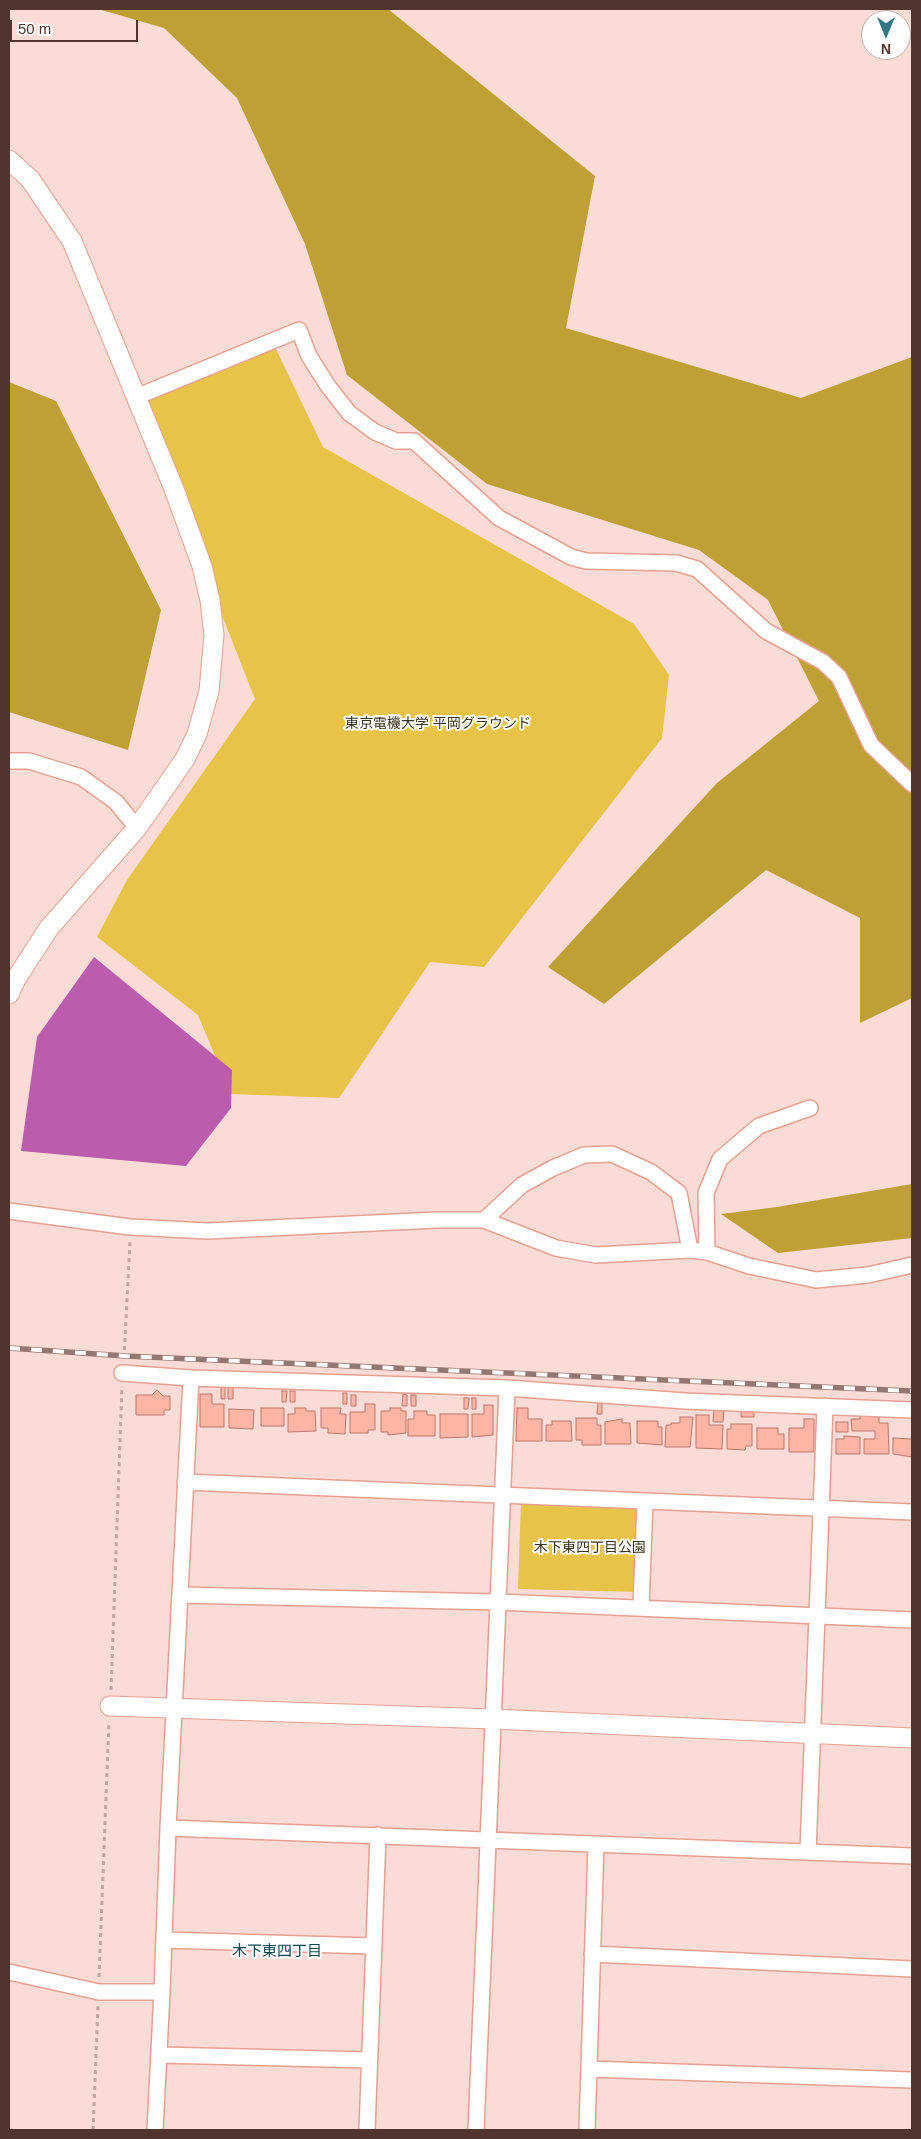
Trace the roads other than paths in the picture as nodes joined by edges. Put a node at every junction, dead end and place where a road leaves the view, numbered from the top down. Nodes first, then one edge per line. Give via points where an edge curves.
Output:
1 (9, 160) edge
2 (136, 397) junction
3 (9, 762) edge
4 (912, 784) edge
5 (137, 828) junction
6 (9, 994) edge
7 (810, 1108) dead end
8 (9, 1212) edge
9 (484, 1220) junction
10 (690, 1250) junction
11 (707, 1252) junction
12 (912, 1264) edge
13 (122, 1373) road end
14 (191, 1378) junction
15 (507, 1388) junction
16 (825, 1406) junction
17 (912, 1410) edge
18 (185, 1482) junction
19 (502, 1495) junction
20 (645, 1501) junction
21 (821, 1508) junction
22 (912, 1512) edge
23 (180, 1595) junction
24 (498, 1602) junction
25 (641, 1608) junction
26 (817, 1616) junction
27 (912, 1620) edge
28 (110, 1706) road end
29 (174, 1708) junction
30 (493, 1719) junction
31 (812, 1734) junction
32 (912, 1738) edge
33 (168, 1828) junction
34 (378, 1835) junction
35 (488, 1842) junction
36 (596, 1844) junction
37 (808, 1852) junction
38 (912, 1856) edge
39 (164, 1940) junction
40 (374, 1946) junction
41 (592, 1954) junction
42 (912, 1969) edge
43 (9, 1972) edge
44 (162, 1992) junction
45 (160, 2055) junction
46 (369, 2060) junction
47 (589, 2069) junction
48 (912, 2080) edge
49 (155, 2130) edge
50 (367, 2130) edge
51 (476, 2130) edge
52 (586, 2130) edge

1 - 2 street via 30,179 72,241
2 - 4 street via 300,330 309,356 349,413 375,432 396,441 414,441 499,518 571,557 586,561 676,563 697,569 766,631 823,662 840,677 871,745
2 - 5 street via 202,566 214,635 209,691 197,734 175,777
3 - 5 street via 29,761 81,777 116,802
5 - 6 street via 49,928
7 - 11 street via 759,1126 720,1159 706,1193
8 - 9 street via 130,1227 208,1231
9 - 10 street via 556,1248 596,1255
9 - 10 street via 522,1185 553,1168 584,1155 612,1154 651,1172 679,1193
10 - 11 street
11 - 12 street via 749,1266 816,1280 868,1275
13 - 14 street
14 - 15 street
14 - 18 street
15 - 16 street
15 - 19 street
16 - 17 street
16 - 21 street
18 - 19 street
18 - 23 street
19 - 20 street
19 - 24 street
20 - 21 street
20 - 25 street
21 - 22 street
21 - 26 street
23 - 24 street
23 - 29 street
24 - 25 street
24 - 30 street
25 - 26 street
26 - 27 street
26 - 31 street
28 - 29 street
29 - 30 street
29 - 33 street
30 - 31 street
30 - 35 street
31 - 32 street
31 - 37 street
33 - 34 street
33 - 39 street
34 - 35 street
34 - 40 street
35 - 36 street
35 - 51 street
36 - 37 street
36 - 41 street
37 - 38 street
39 - 40 street
39 - 44 street
40 - 46 street
41 - 42 street
41 - 47 street
43 - 44 street via 99,1992
44 - 45 street
45 - 46 street
45 - 49 street
46 - 50 street
47 - 48 street
47 - 52 street

